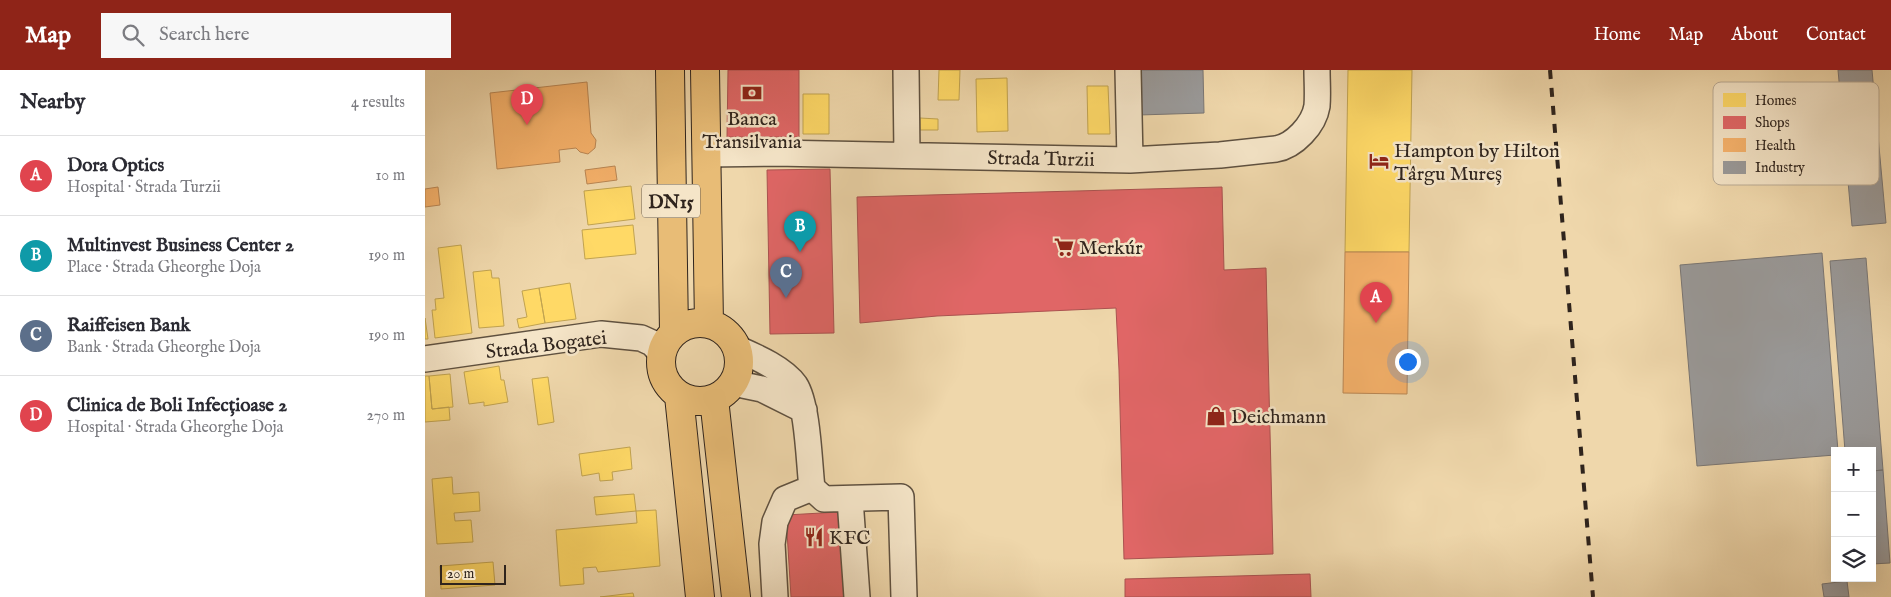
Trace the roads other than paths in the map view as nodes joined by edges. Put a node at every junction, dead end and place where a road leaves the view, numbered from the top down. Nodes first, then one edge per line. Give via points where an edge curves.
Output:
1 (670, 70) edge
2 (705, 70) edge
3 (906, 70) edge
4 (1128, 70) edge
5 (1317, 70) edge
6 (706, 154) junction
7 (907, 155) junction
8 (1129, 160) junction
9 (709, 324) junction
10 (668, 343) junction
11 (736, 348) junction
12 (425, 359) edge
13 (723, 391) junction
14 (679, 396) junction
15 (804, 410) junction
16 (812, 488) junction
17 (850, 499) junction
18 (701, 597) edge
19 (736, 597) edge
20 (775, 597) edge
21 (857, 597) edge
22 (904, 597) edge

1 - 10 main road, DN15
2 - 6 main road, DN15
3 - 7 street
4 - 8 street
5 - 8 street, Strada Turzii via 1317,108 1300,136 1285,148
6 - 7 street, Strada Turzii
6 - 9 main road, DN15
7 - 8 street, Strada Turzii
9 - 10 main road via 691,324
9 - 11 main road via 730,337
10 - 12 street, Strada Bogatei via 601,334
10 - 14 main road, DN15 via 660,365 669,388
11 - 13 main road via 738,372
11 - 15 street via 781,372 795,385
13 - 14 main road via 702,402
13 - 15 street via 762,389
13 - 19 main road
14 - 18 main road
15 - 16 street
16 - 17 street via 824,499
16 - 20 street via 785,499 775,522 772,544
17 - 21 street
17 - 22 street via 901,497

